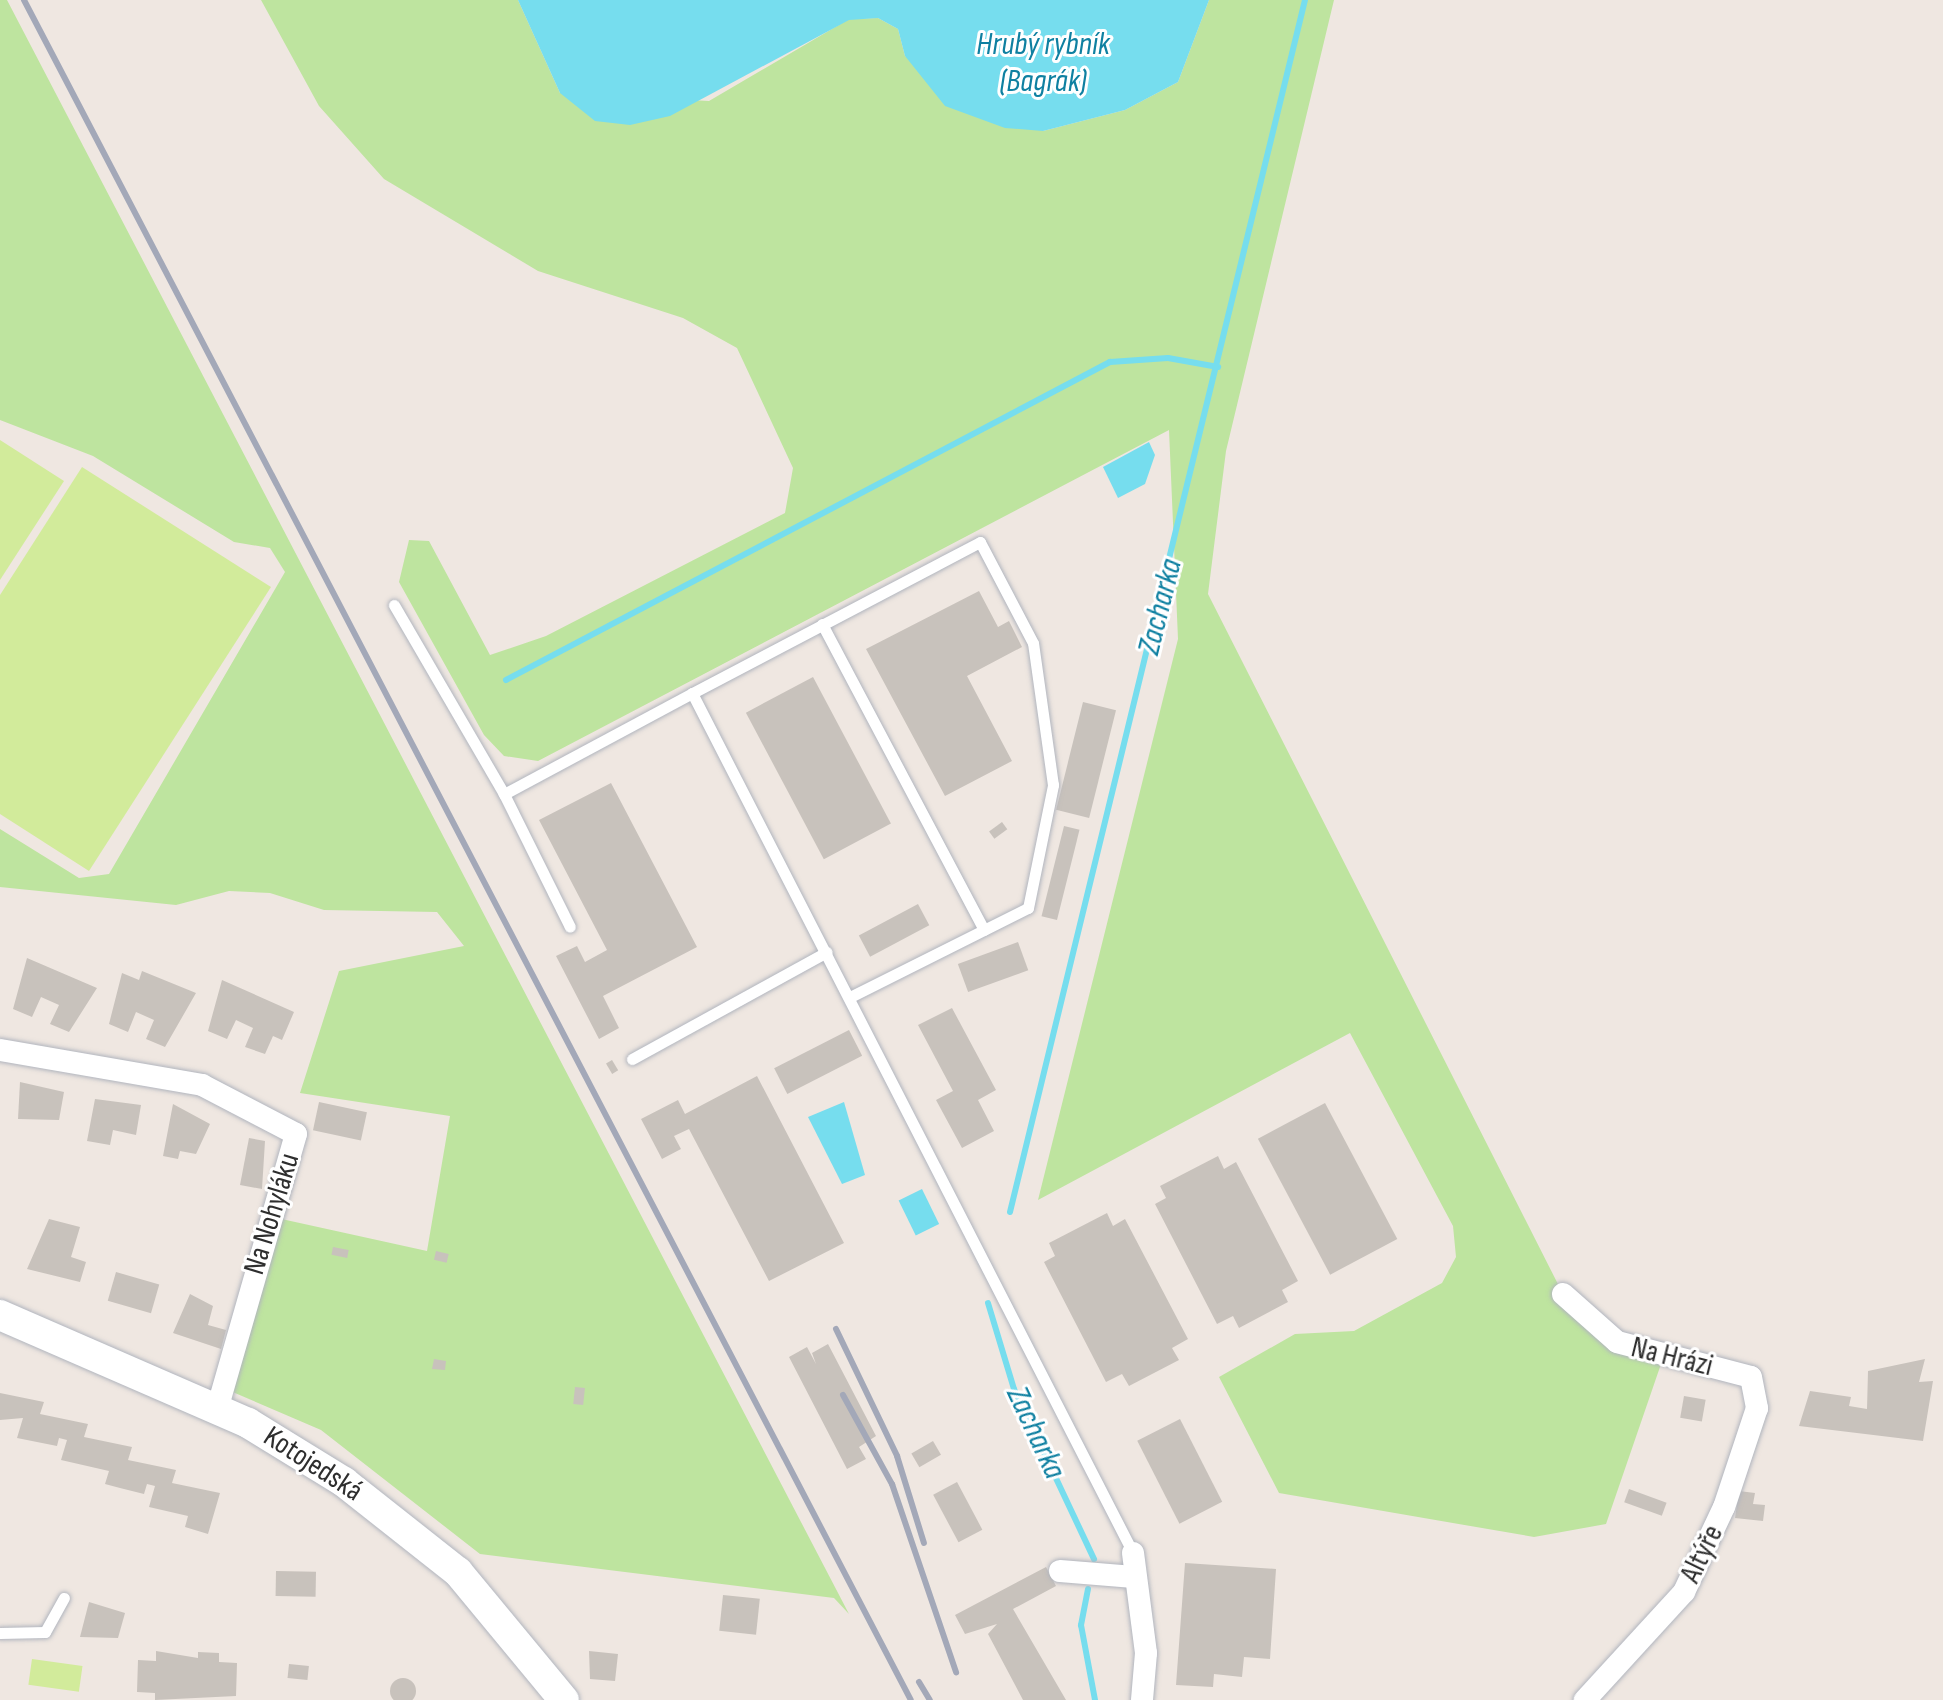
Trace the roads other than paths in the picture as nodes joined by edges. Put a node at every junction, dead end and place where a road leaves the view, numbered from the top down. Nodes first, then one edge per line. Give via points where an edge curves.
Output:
1 (394, 605) dead end
2 (822, 624) junction
3 (692, 693) junction
4 (504, 794) junction
5 (570, 927) dead end
6 (984, 930) junction
7 (827, 952) junction
8 (850, 997) junction
9 (0, 1050) edge
10 (632, 1059) dead end
11 (1563, 1294) dead end
12 (0, 1315) edge
13 (1751, 1377) joint
14 (217, 1409) junction
15 (1133, 1553) joint
16 (1060, 1571) dead end
17 (1134, 1577) junction
18 (64, 1598) dead end
19 (0, 1633) edge
20 (564, 1700) edge
21 (1142, 1700) edge
22 (1585, 1700) edge

1 - 4 lane
2 - 3 lane
2 - 6 lane
2 - 6 lane via 980,542 1033,643 1053,785 1028,908
3 - 4 lane
3 - 7 lane
4 - 5 lane
6 - 8 lane
7 - 8 lane
7 - 10 lane
8 - 15 lane
9 - 14 street, Na Nohyláku via 202,1085 296,1134
11 - 13 street, Na Hrázi via 1617,1342
12 - 14 main road, Kotojedská
13 - 22 street, Altýře via 1757,1408 1706,1552 1684,1592
14 - 20 main road, Kotojedská via 313,1461 415,1534 482,1598
15 - 17 street
16 - 17 street
17 - 21 street via 1146,1653
18 - 19 lane via 45,1632

